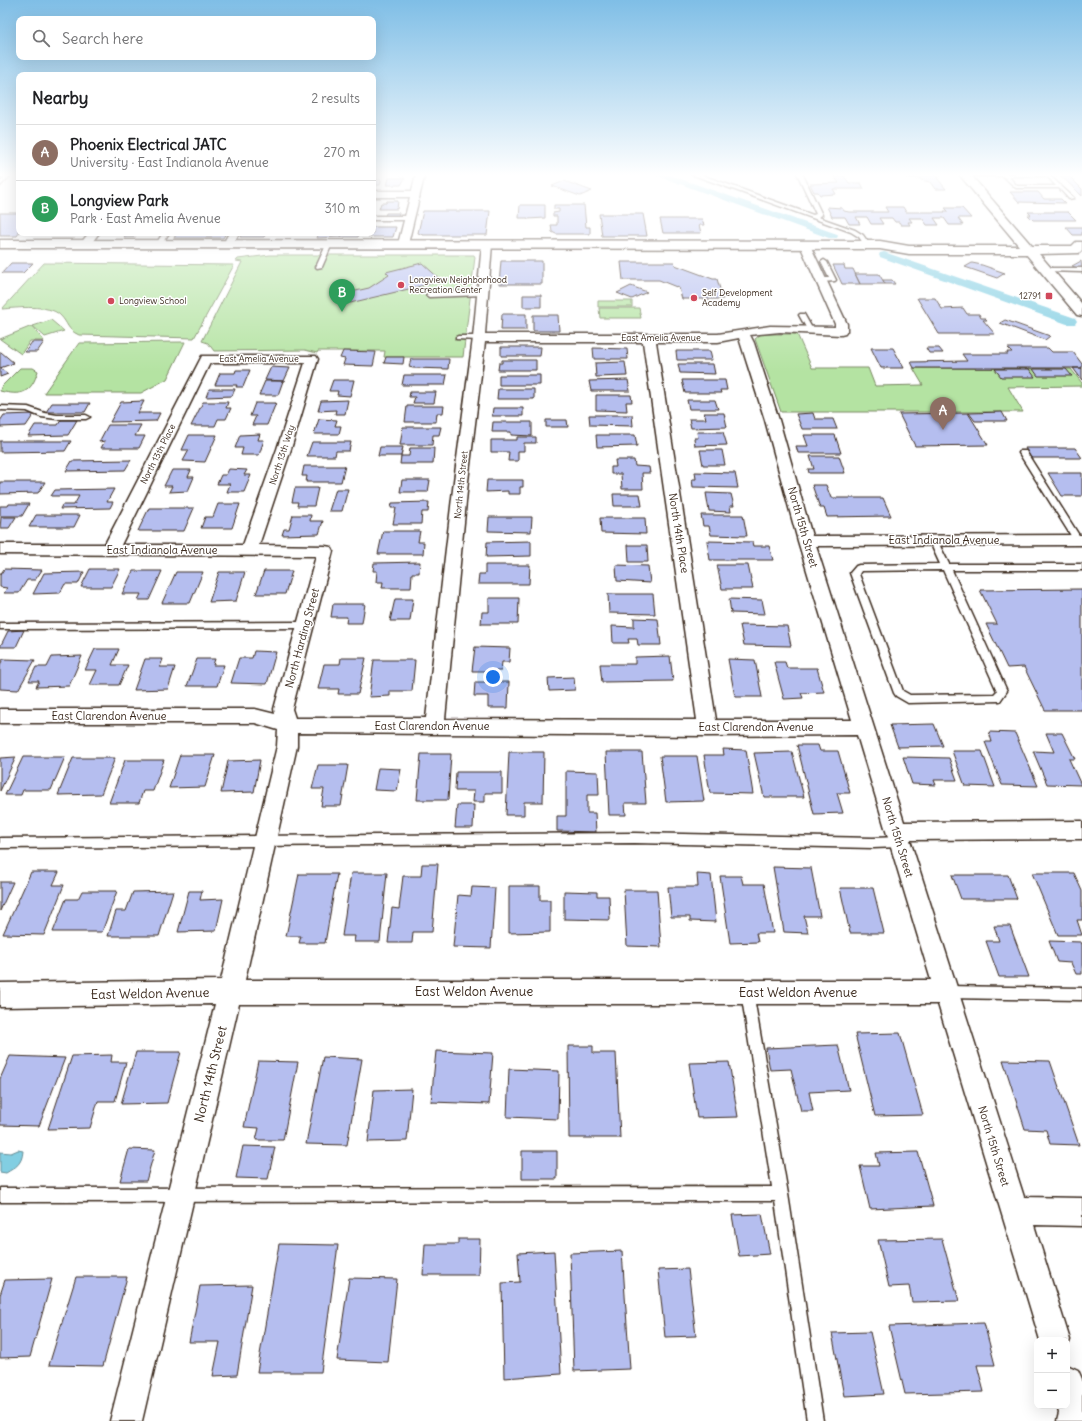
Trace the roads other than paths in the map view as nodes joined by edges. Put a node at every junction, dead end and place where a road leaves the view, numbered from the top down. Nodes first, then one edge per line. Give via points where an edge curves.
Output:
1 (88, 239) edge
2 (162, 239) edge
3 (231, 239) edge
4 (404, 239) edge
5 (863, 239) edge
6 (1019, 239) edge
7 (0, 244) edge
8 (84, 244) junction
9 (159, 244) junction
10 (228, 244) junction
11 (329, 244) junction
12 (403, 244) junction
13 (487, 244) junction
14 (805, 245) junction
15 (867, 245) junction
16 (1025, 246) junction
17 (1081, 246) edge
18 (319, 267) dead end
19 (1046, 270) junction
20 (1082, 270) edge
21 (483, 293) junction
22 (429, 296) dead end
23 (1082, 312) edge
24 (802, 314) dead end
25 (810, 330) junction
26 (742, 334) junction
27 (458, 338) dead end
28 (479, 338) junction
29 (649, 338) junction
30 (206, 359) joint
31 (312, 359) joint
32 (0, 408) edge
33 (86, 417) dead end
34 (1023, 453) dead end
35 (933, 540) junction
36 (1080, 540) edge
37 (806, 541) junction
38 (0, 549) edge
39 (110, 550) junction
40 (249, 551) junction
41 (325, 551) joint
42 (1082, 566) edge
43 (946, 567) junction
44 (306, 625) junction
45 (0, 626) edge
46 (0, 716) edge
47 (288, 725) junction
48 (435, 726) junction
49 (864, 727) junction
50 (708, 728) junction
51 (1082, 830) edge
52 (898, 836) junction
53 (265, 841) junction
54 (0, 843) edge
55 (230, 992) junction
56 (747, 992) junction
57 (947, 992) junction
58 (1082, 994) edge
59 (0, 995) edge
60 (781, 1194) junction
61 (0, 1195) edge
62 (180, 1195) junction
63 (1014, 1211) junction
64 (1082, 1212) edge
65 (1054, 1337) edge
66 (1070, 1393) edge
67 (126, 1421) edge
68 (815, 1421) edge
69 (1073, 1421) edge

1 - 8 street
2 - 9 lane
3 - 10 street
4 - 12 street
5 - 15 lane
6 - 16 main road
7 - 8 main road
8 - 9 main road
9 - 10 main road
10 - 11 main road
11 - 12 main road
11 - 18 lane
12 - 13 main road
13 - 14 main road
13 - 21 street, North 14th Street
14 - 15 main road
14 - 25 street, East Amelia Avenue via 822,262 822,280 841,324 841,331
15 - 16 main road via 909,250
16 - 17 main road via 1075,250
16 - 19 main road
19 - 20 lane
19 - 23 main road
21 - 22 lane
21 - 28 street, North 14th Street
24 - 25 lane
25 - 26 street, East Amelia Avenue via 761,330
26 - 29 street, East Amelia Avenue via 718,338
26 - 37 street, North 15th Street via 748,344
27 - 28 lane
28 - 29 street, East Amelia Avenue
28 - 48 street, North 14th Street
29 - 50 street, North 14th Place
30 - 31 street, East Amelia Avenue
30 - 39 street, North 13th Place
31 - 40 street, North 13th Way
32 - 33 lane via 28,409 57,417
34 - 36 lane
35 - 36 street, East Indianola Avenue
35 - 37 street, East Indianola Avenue
35 - 43 lane
37 - 49 street, North 15th Street
38 - 39 street, East Indianola Avenue
39 - 40 street, East Indianola Avenue
40 - 41 street, East Indianola Avenue
41 - 44 street, North Harding Street
42 - 43 lane
43 - 43 lane via 859,568 854,574 899,693 908,699 997,698 1002,691
44 - 45 lane
44 - 47 street, North Harding Street via 283,709
46 - 47 street, East Clarendon Avenue via 255,716
47 - 48 street, East Clarendon Avenue
47 - 53 street, North 14th Street via 287,746
48 - 50 street, East Clarendon Avenue
49 - 50 street, East Clarendon Avenue
49 - 52 street, North 15th Street
51 - 52 street
52 - 53 lane via 873,843 634,838
52 - 57 street, North 15th Street
53 - 54 lane
53 - 55 street, North 14th Street
55 - 56 street, East Weldon Avenue
55 - 59 street, East Weldon Avenue
55 - 62 street, North 14th Street
56 - 57 street, East Weldon Avenue
56 - 60 lane
57 - 58 lane
57 - 63 street, North 15th Street
60 - 62 lane
60 - 68 lane
61 - 62 lane
62 - 67 street, North 14th Street
63 - 64 street
63 - 65 street, North 15th Street
66 - 69 street via 1075,1413

